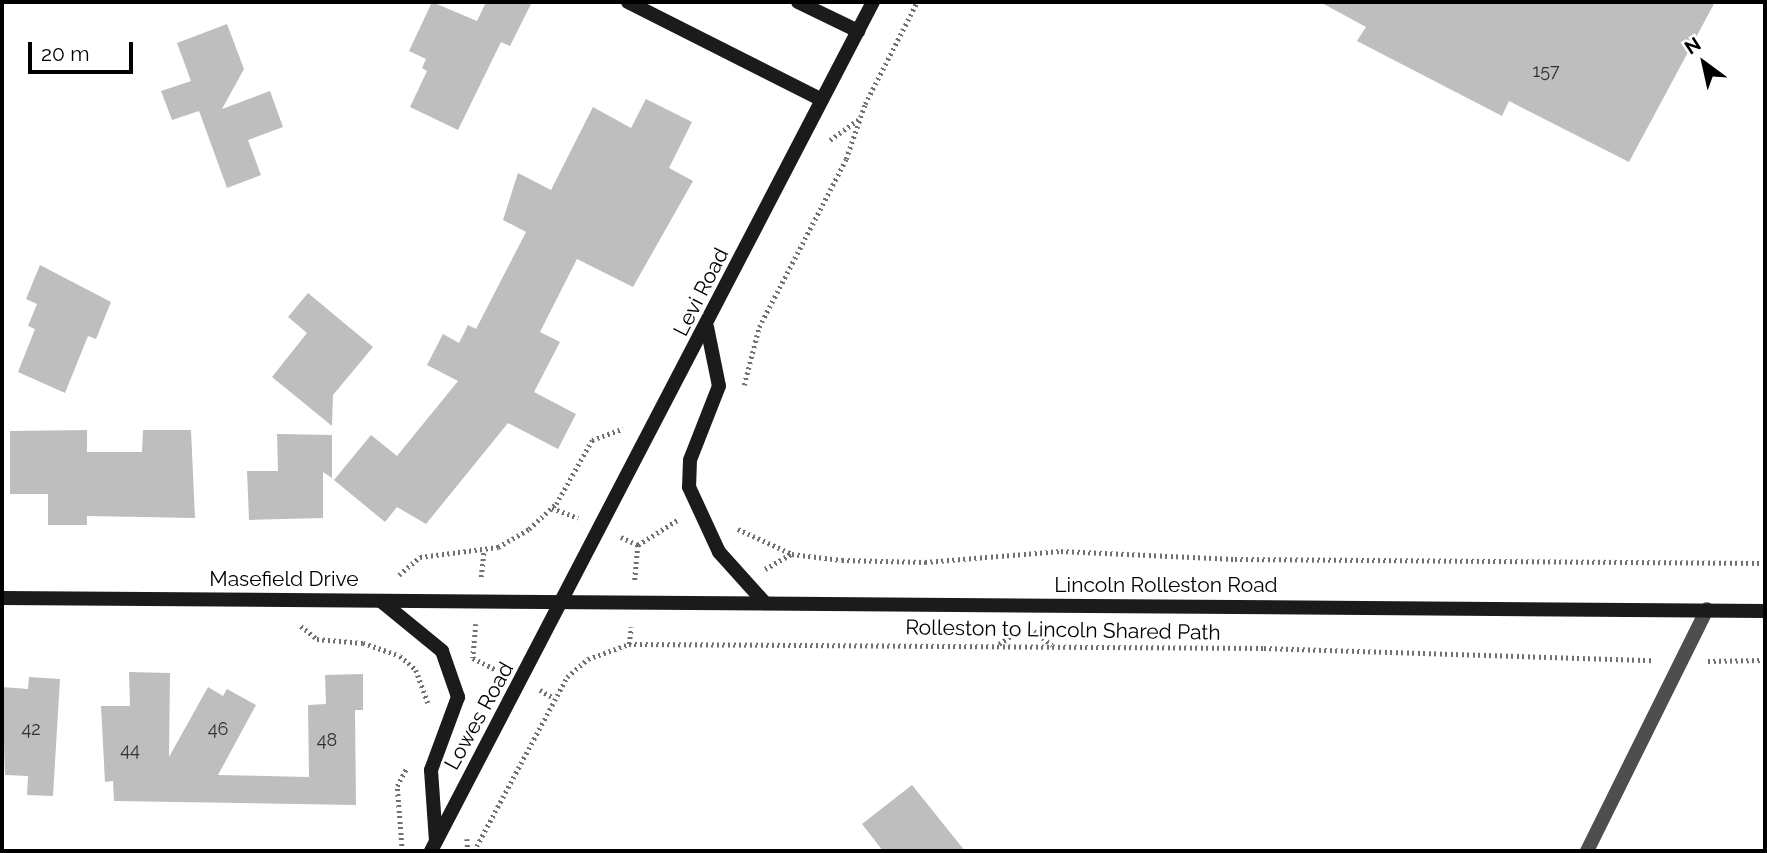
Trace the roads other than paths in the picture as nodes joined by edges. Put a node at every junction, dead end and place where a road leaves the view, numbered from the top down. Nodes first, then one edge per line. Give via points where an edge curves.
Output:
1 (628, 2) edge
2 (798, 2) edge
3 (873, 2) edge
4 (858, 31) junction
5 (822, 100) junction
6 (706, 327) junction
7 (2, 598) edge
8 (382, 601) junction
9 (566, 601) junction
10 (765, 603) junction
11 (1707, 609) junction
12 (1765, 611) edge
13 (433, 847) edge
14 (1587, 851) edge

1 - 5 main road
2 - 4 main road
3 - 4 main road, Levi Road
4 - 5 main road, Levi Road
5 - 6 main road, Levi Road
6 - 9 main road, Levi Road
6 - 10 main road via 719,386 690,460 689,487 719,552
7 - 8 main road, Masefield Drive
8 - 9 main road, Masefield Drive
8 - 13 main road via 442,651 455,688 452,723 431,771
9 - 10 main road, Lincoln Rolleston Road
9 - 13 main road, Lowes Road
10 - 11 main road, Lincoln Rolleston Road
11 - 12 main road, Lincoln Rolleston Road
11 - 14 lane

